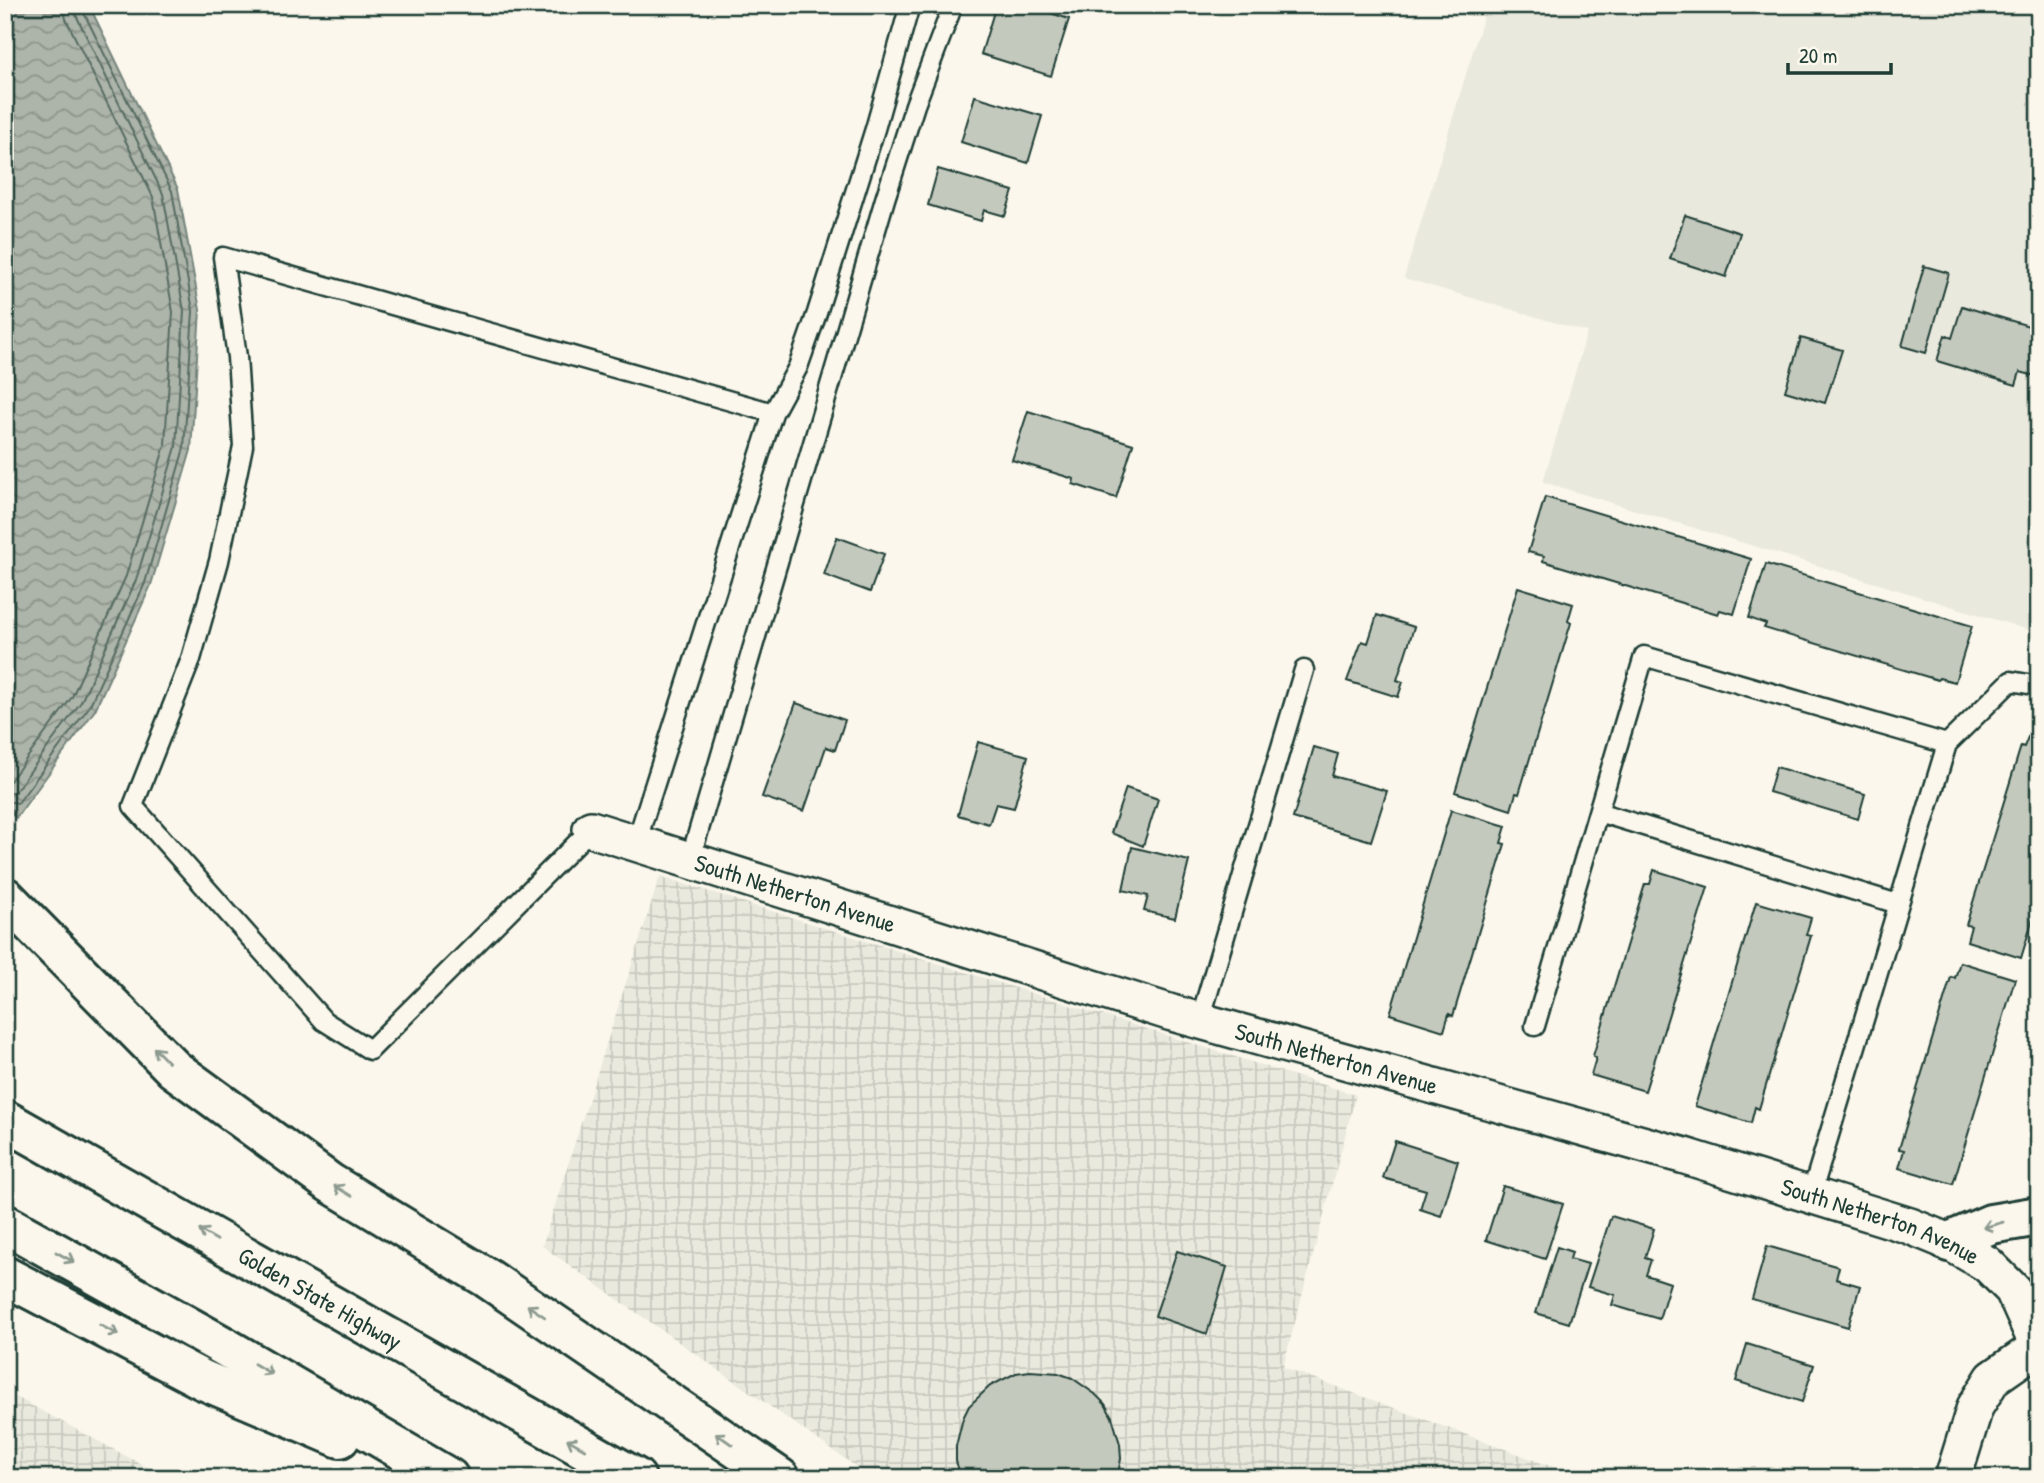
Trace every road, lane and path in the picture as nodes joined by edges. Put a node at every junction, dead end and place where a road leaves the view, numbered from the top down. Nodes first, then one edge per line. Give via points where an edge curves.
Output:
1 (910, 5) edge
2 (953, 5) edge
3 (773, 413) junction
4 (1304, 670) dead end
5 (2039, 686) edge
6 (1947, 744) junction
7 (1598, 812) junction
8 (591, 829) joint
9 (636, 843) junction
10 (690, 860) junction
11 (5, 897) edge
12 (1898, 904) junction
13 (1199, 1020) junction
14 (1535, 1026) dead end
15 (5, 1120) edge
16 (1811, 1195) junction
17 (2039, 1216) edge
18 (5, 1224) edge
19 (1949, 1242) junction
20 (5, 1276) edge
21 (2038, 1346) edge
22 (434, 1478) edge
23 (449, 1478) edge
24 (636, 1478) edge
25 (780, 1478) edge
26 (1953, 1478) edge

1 - 3 lane via 817,313 798,367
2 - 10 lane via 915,104
3 - 8 lane via 223,257 243,446 219,561 191,659 133,806 324,1021 370,1050
3 - 9 lane
4 - 13 lane
5 - 6 lane via 2011,681
6 - 7 lane via 1644,656
6 - 12 lane
7 - 12 lane
7 - 14 lane
8 - 9 street, South Netherton Avenue
9 - 10 street, South Netherton Avenue
10 - 13 street, South Netherton Avenue
25 -> 11 main road via 487,1278 330,1183 174,1069
12 - 16 lane
13 - 16 street, South Netherton Avenue
24 -> 15 main road, Golden State Highway
16 - 19 street, South Netherton Avenue
17 -> 19 main road via 1992,1224
18 -> 23 main road
19 - 21 street, South Netherton Avenue via 1987,1264 2014,1290
20 -> 22 main road via 203,1380
21 - 26 street via 1993,1378 1975,1407

